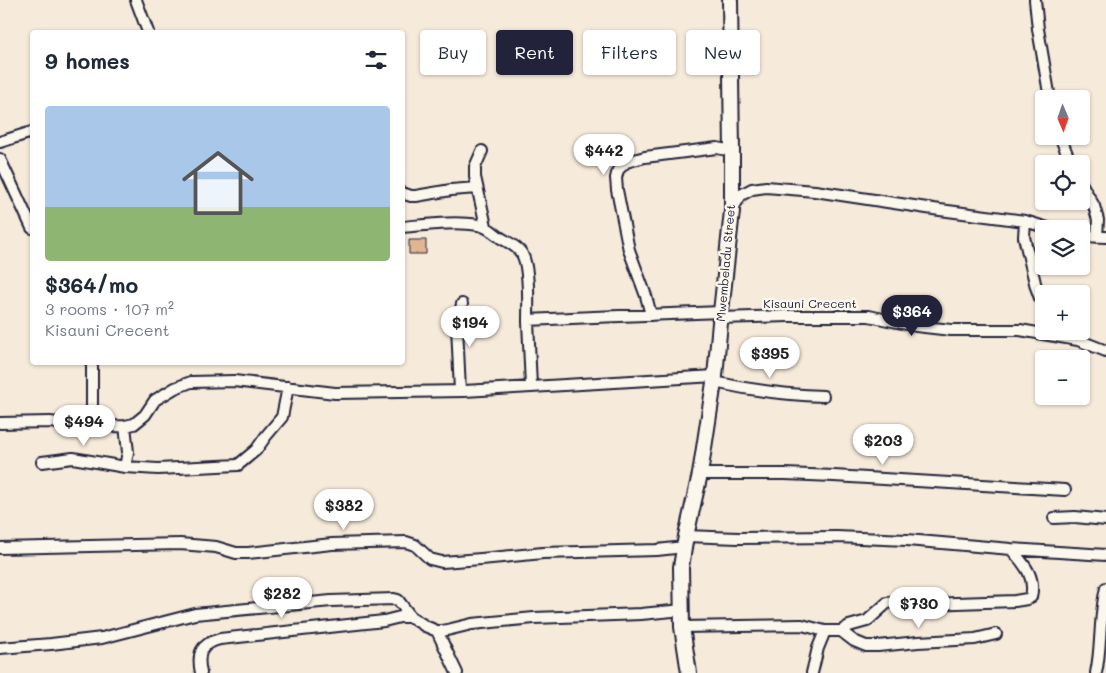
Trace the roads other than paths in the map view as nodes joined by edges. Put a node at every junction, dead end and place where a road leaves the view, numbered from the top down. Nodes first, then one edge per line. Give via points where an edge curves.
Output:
1 (136, 0) edge
2 (730, 0) edge
3 (1035, 0) edge
4 (147, 30) edge
5 (1048, 90) edge
6 (30, 133) edge
7 (0, 142) edge
8 (482, 151) dead end
9 (732, 151) junction
10 (0, 159) edge
11 (477, 188) junction
12 (405, 194) edge
13 (1090, 199) edge
14 (732, 211) junction
15 (1025, 221) junction
16 (30, 224) edge
17 (1035, 224) edge
18 (486, 226) junction
19 (405, 227) edge
20 (1101, 237) edge
21 (1036, 285) edge
22 (462, 304) dead end
23 (651, 315) junction
24 (721, 315) junction
25 (528, 320) junction
26 (1090, 340) edge
27 (1102, 349) edge
28 (92, 365) edge
29 (715, 379) junction
30 (531, 386) junction
31 (288, 387) junction
32 (460, 391) junction
33 (823, 396) dead end
34 (0, 423) edge
35 (125, 426) junction
36 (92, 427) junction
37 (42, 462) dead end
38 (125, 467) junction
39 (700, 474) junction
40 (1065, 490) dead end
41 (1054, 518) dead end
42 (1106, 520) edge
43 (685, 542) junction
44 (0, 548) edge
45 (1011, 549) junction
46 (1106, 555) edge
47 (1106, 588) edge
48 (683, 610) junction
49 (411, 617) junction
50 (682, 628) junction
51 (437, 631) junction
52 (825, 631) junction
53 (840, 631) junction
54 (996, 634) dead end
55 (0, 648) edge
56 (1103, 656) edge
57 (201, 673) edge
58 (457, 673) edge
59 (689, 673) edge
60 (812, 673) edge
61 (1096, 673) edge

1 - 4 street
2 - 9 street, Mwembeladu Street
3 - 5 street
6 - 7 street
8 - 11 street via 475,167
9 - 14 street, Mwembeladu Street
9 - 23 street via 717,148 645,157 626,162 618,170 617,190 629,250
10 - 16 street
11 - 12 street via 416,196
11 - 18 street
13 - 20 street
14 - 15 street via 741,195 766,187
14 - 24 street, Mwembeladu Street
15 - 17 street
15 - 21 street via 1024,237
18 - 19 street
18 - 25 street via 523,255
22 - 32 street via 457,326
23 - 24 street, Kisauni Crecent
23 - 25 street, Kisauni Crecent
24 - 27 street, Kisauni Crecent via 869,316 951,330 1020,330 1078,340
24 - 29 street, Mwembeladu Street
25 - 30 street
26 - 27 street
28 - 36 street
29 - 30 street
29 - 33 street via 736,387
29 - 39 street, Mwembeladu Street
30 - 32 street
31 - 32 street via 335,393
31 - 35 street via 234,381 191,382 155,400 146,415
31 - 38 street via 282,417 256,450 238,465 158,469
34 - 36 street via 50,422
35 - 36 street
35 - 38 street via 128,452
37 - 38 street via 73,458
39 - 40 street via 814,475
39 - 43 street, Mwembeladu Street
41 - 42 street
43 - 44 street via 657,550 543,553 442,562 430,559 415,545 400,542 332,544 248,553 180,544
43 - 45 street via 837,537
43 - 48 street, Mwembeladu Street via 681,567
45 - 46 street
45 - 53 street via 1031,579 1033,588 1031,597 1027,599 928,604 896,602 887,604 867,621
47 - 56 street via 1101,616
48 - 50 street, Mwembeladu Street
48 - 51 street via 534,618
49 - 51 street
49 - 55 street via 394,599 331,601 195,614 102,638
49 - 57 street via 211,641 202,649
50 - 52 street via 802,625
50 - 59 street, Mwembeladu Street
51 - 58 street
52 - 53 street
52 - 60 street
53 - 54 street via 866,646 975,639
56 - 61 street

